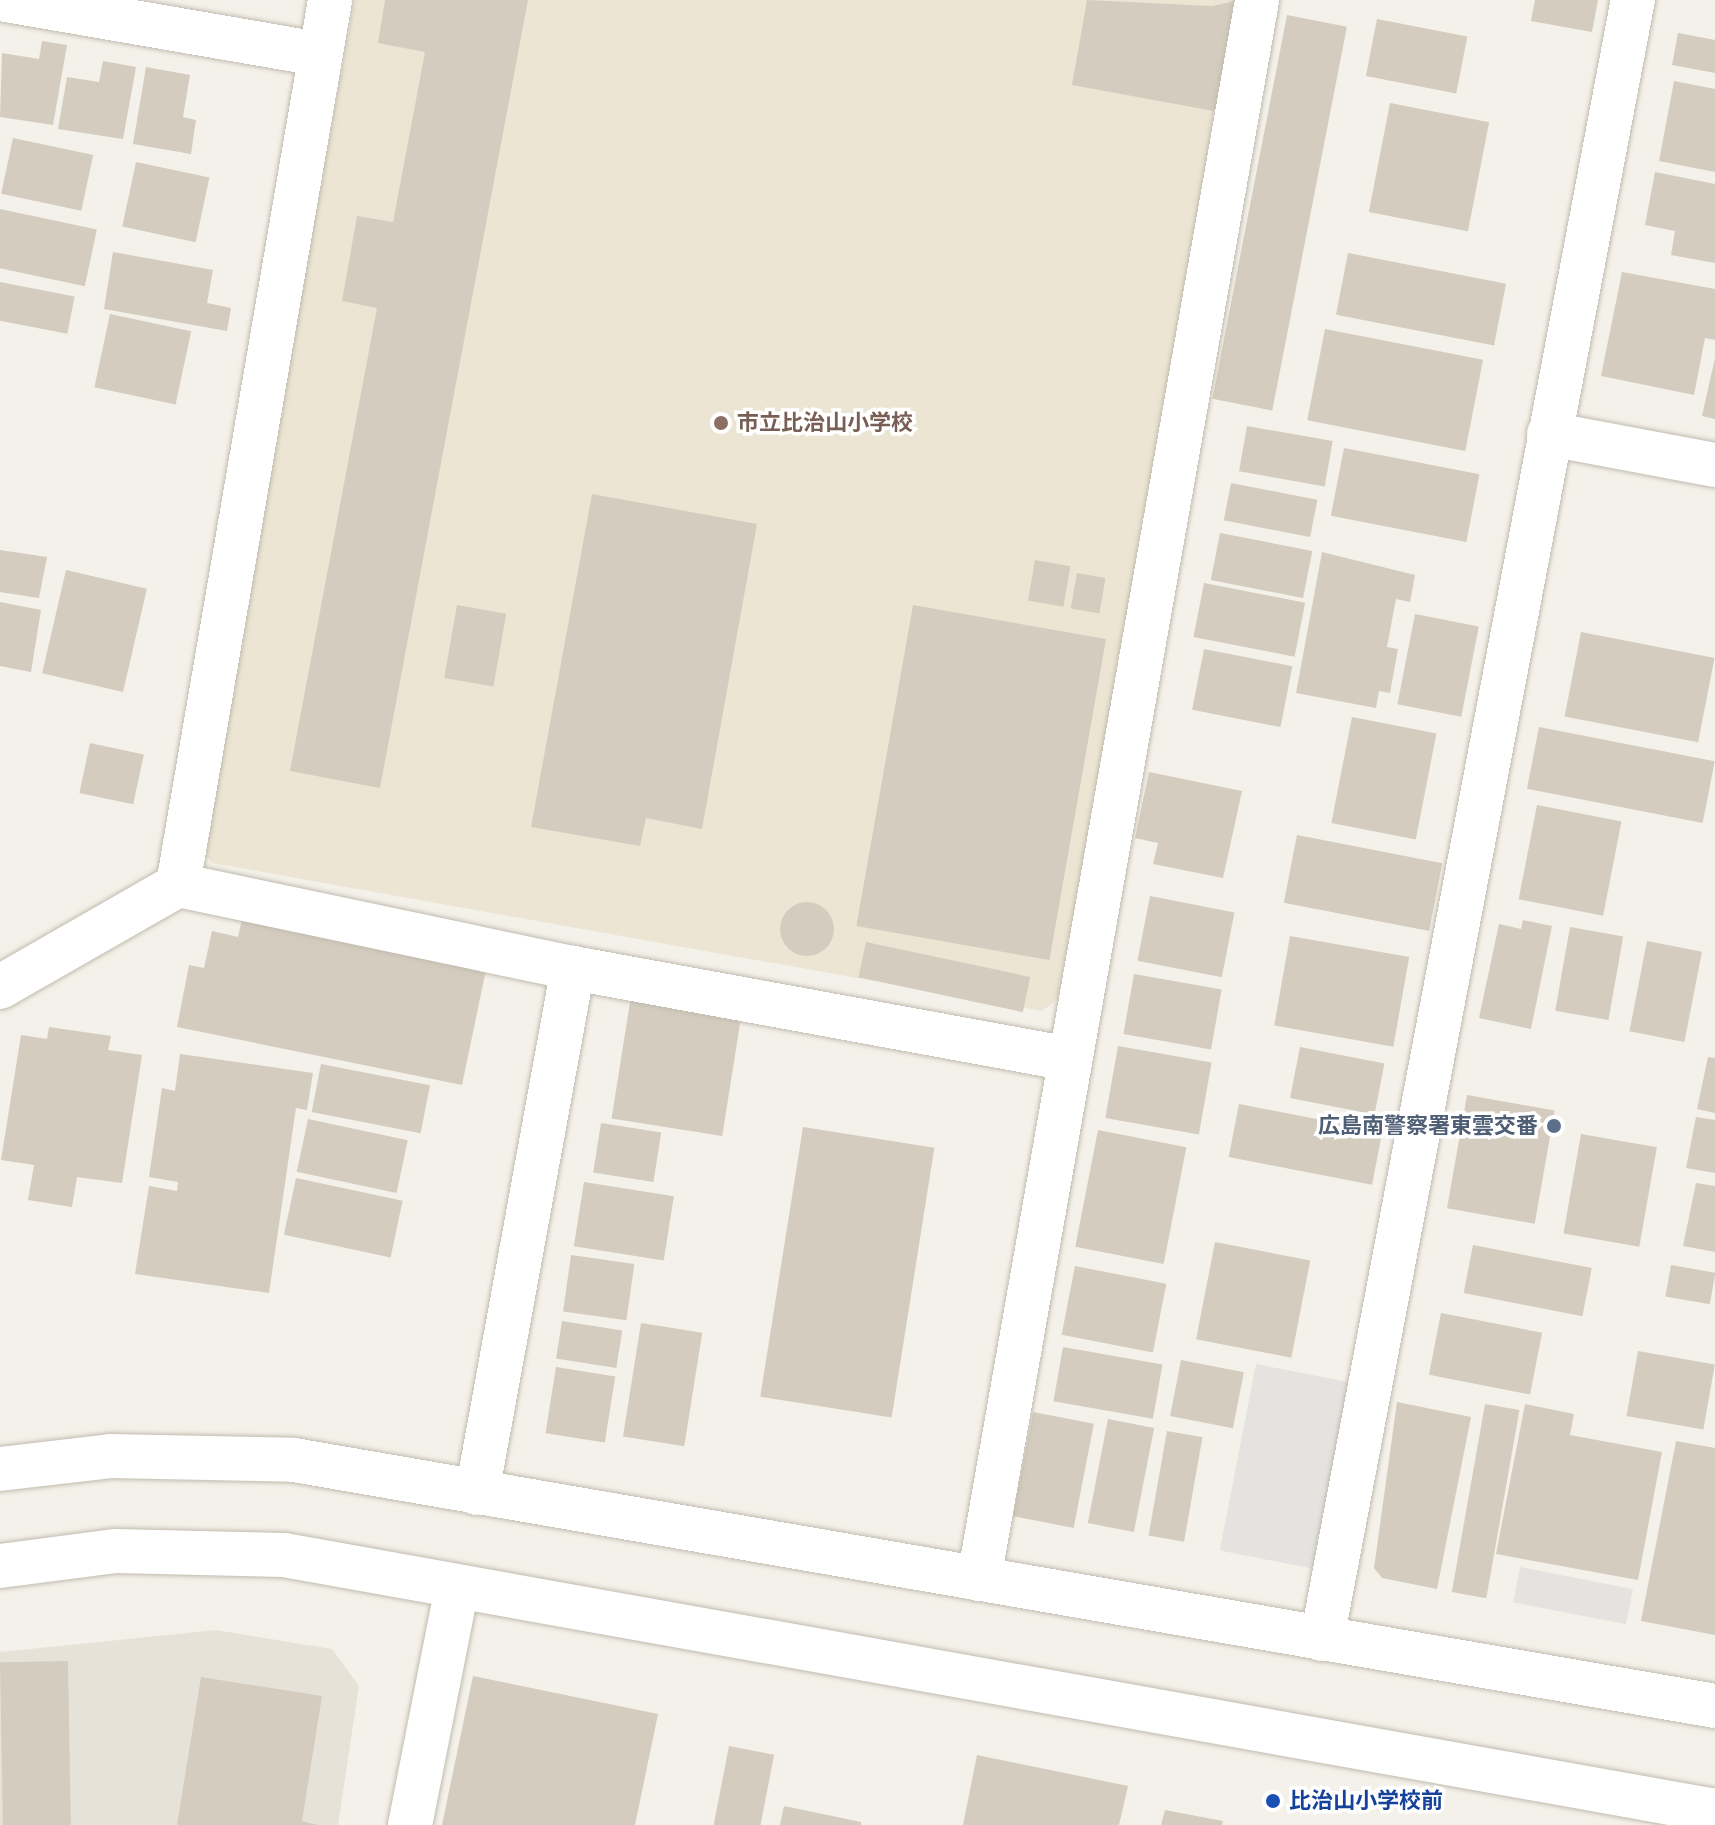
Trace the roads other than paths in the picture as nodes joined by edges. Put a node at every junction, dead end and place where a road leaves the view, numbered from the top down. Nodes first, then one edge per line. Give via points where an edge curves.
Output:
1 (6, 0) edge
2 (330, 0) edge
3 (1257, 0) edge
4 (1633, 0) edge
5 (320, 54) junction
6 (1549, 434) junction
7 (1715, 465) edge
8 (178, 885) junction
9 (573, 968) junction
10 (0, 987) edge
11 (1070, 1059) junction
12 (0, 1469) edge
13 (477, 1493) junction
14 (0, 1566) edge
15 (979, 1579) junction
16 (457, 1587) junction
17 (1322, 1639) junction
18 (1715, 1706) edge
19 (1715, 1811) edge
20 (410, 1825) edge

1 - 5 street
2 - 5 street
3 - 11 street
4 - 6 street
5 - 8 street
6 - 7 street
6 - 17 street
8 - 9 street
8 - 10 street
9 - 11 street
9 - 13 street
11 - 15 street
12 - 13 street via 202,1454 294,1460
13 - 15 street
14 - 16 street via 200,1549 284,1555
15 - 17 street
16 - 19 street
16 - 20 street
17 - 18 street

